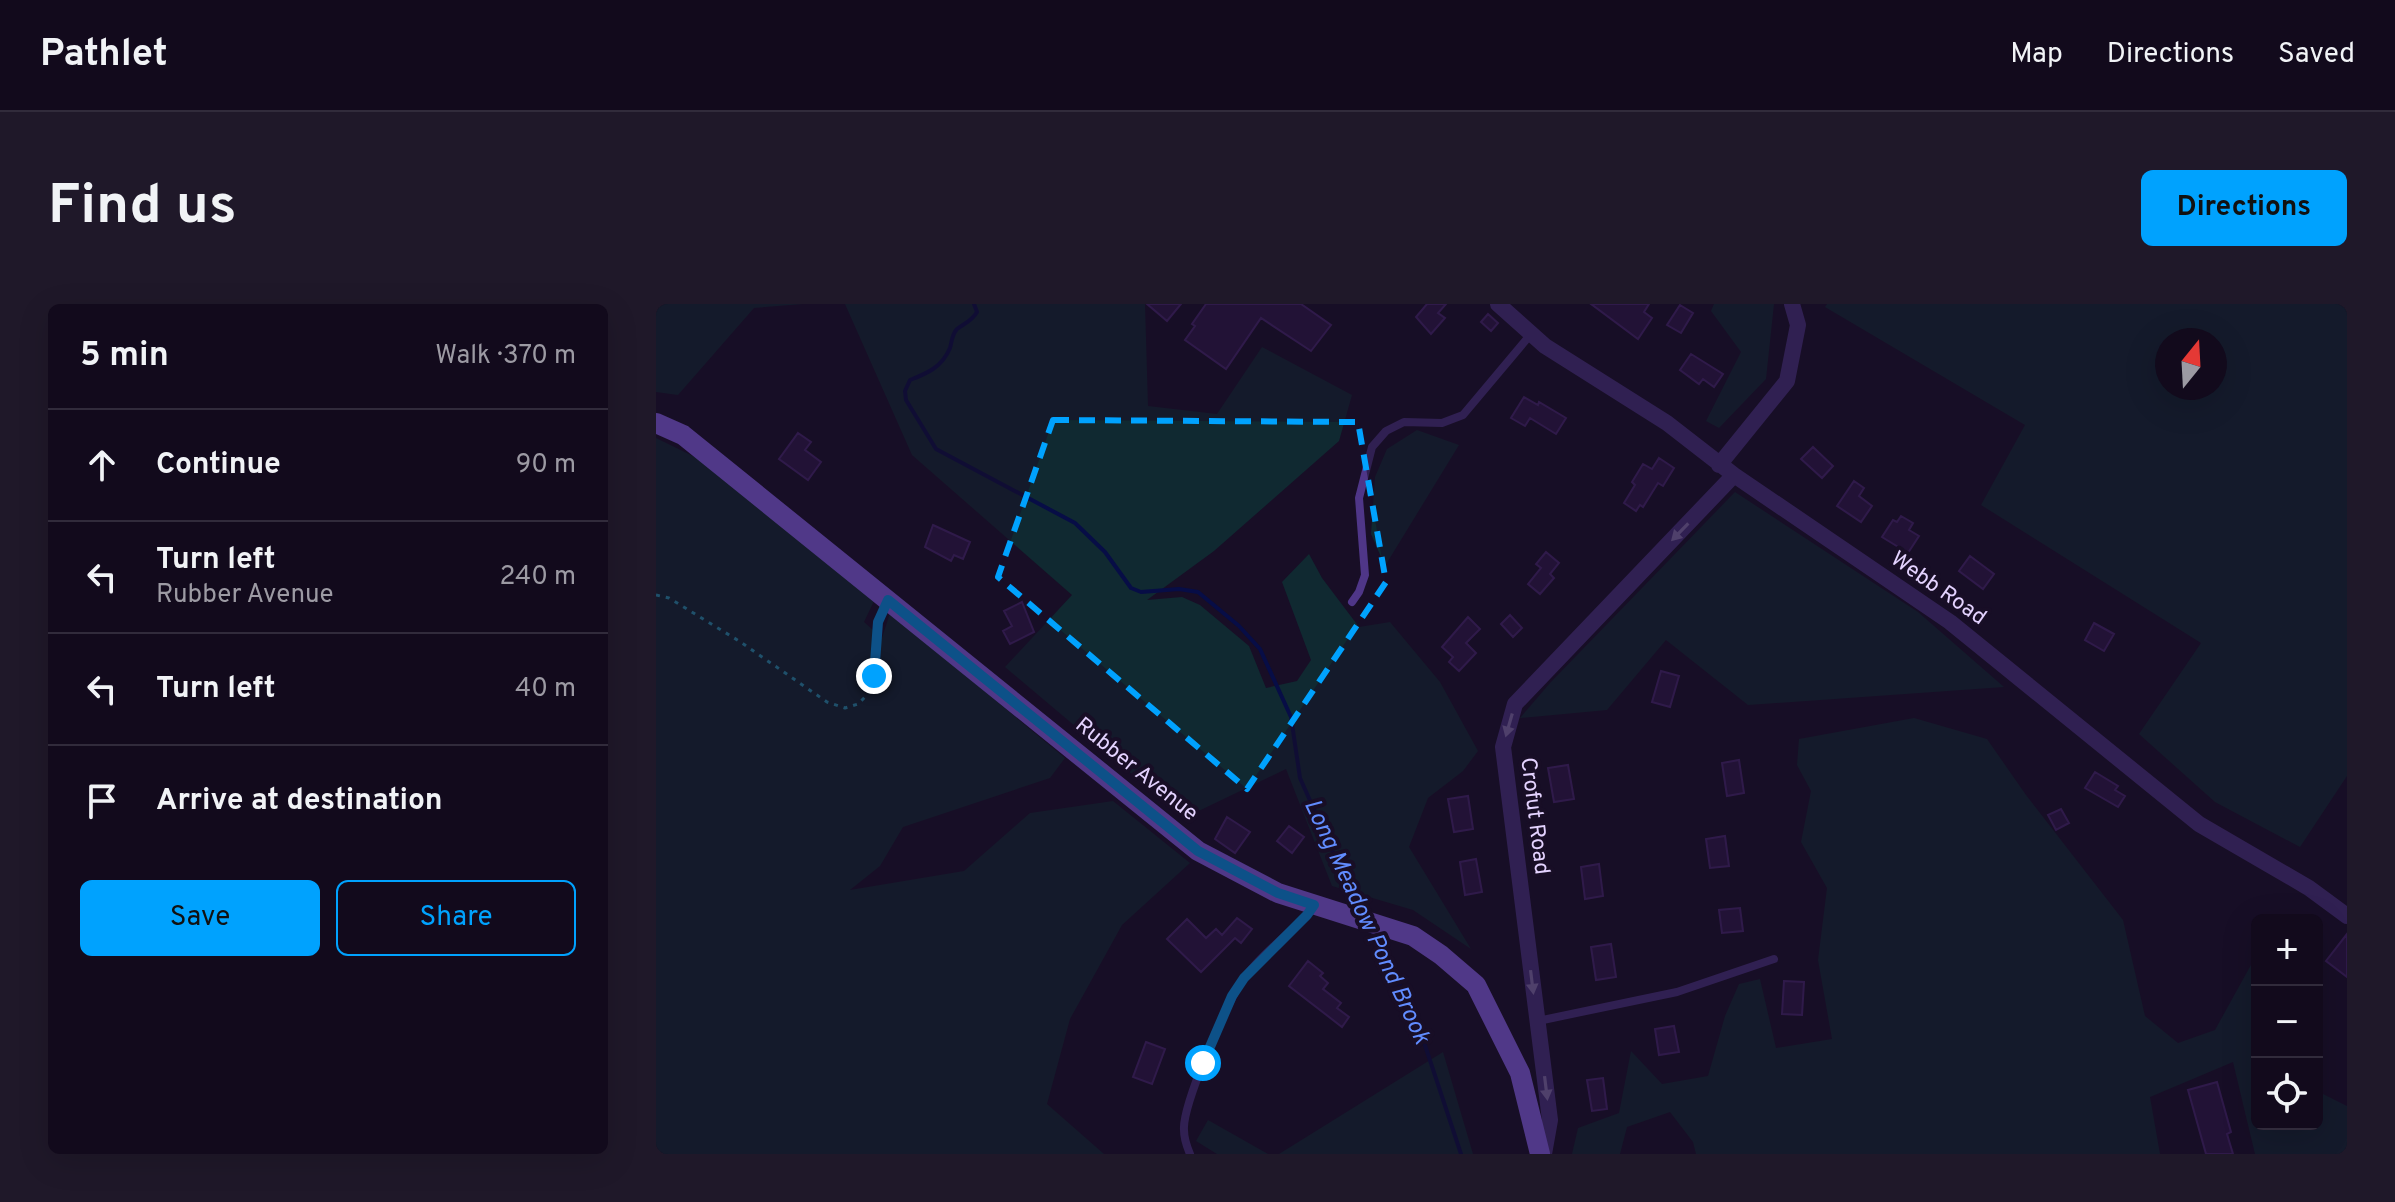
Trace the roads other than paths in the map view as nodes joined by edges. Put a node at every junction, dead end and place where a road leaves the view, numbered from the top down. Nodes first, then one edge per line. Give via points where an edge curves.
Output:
1 (1498, 304) edge
2 (1792, 304) edge
3 (1531, 334) junction
4 (656, 423) edge
5 (1719, 465) junction
6 (1734, 475) junction
7 (1352, 602) dead end
8 (1314, 905) junction
9 (2347, 916) edge
10 (1774, 959) dead end
11 (1537, 1021) junction
12 (1190, 1154) edge
13 (1542, 1154) edge

1 - 3 street, Webb Road
2 - 5 street via 1798,325 1787,381
3 - 5 street, Webb Road via 1667,423
3 - 7 lane via 1463,415 1442,423 1404,422 1372,447 1359,498 1365,575
4 - 8 street, Rubber Avenue via 683,435 1198,851 1278,893
5 - 6 street, Webb Road
6 - 9 street, Webb Road via 1950,622 2199,824
6 -> 11 street, Crofut Road via 1515,704 1503,747
8 - 12 lane via 1232,996 1186,1115
8 - 13 street, Rubber Avenue via 1413,936 1476,985 1520,1073
10 - 11 lane via 1677,992
11 -> 13 street, Crofut Road via 1550,1120

